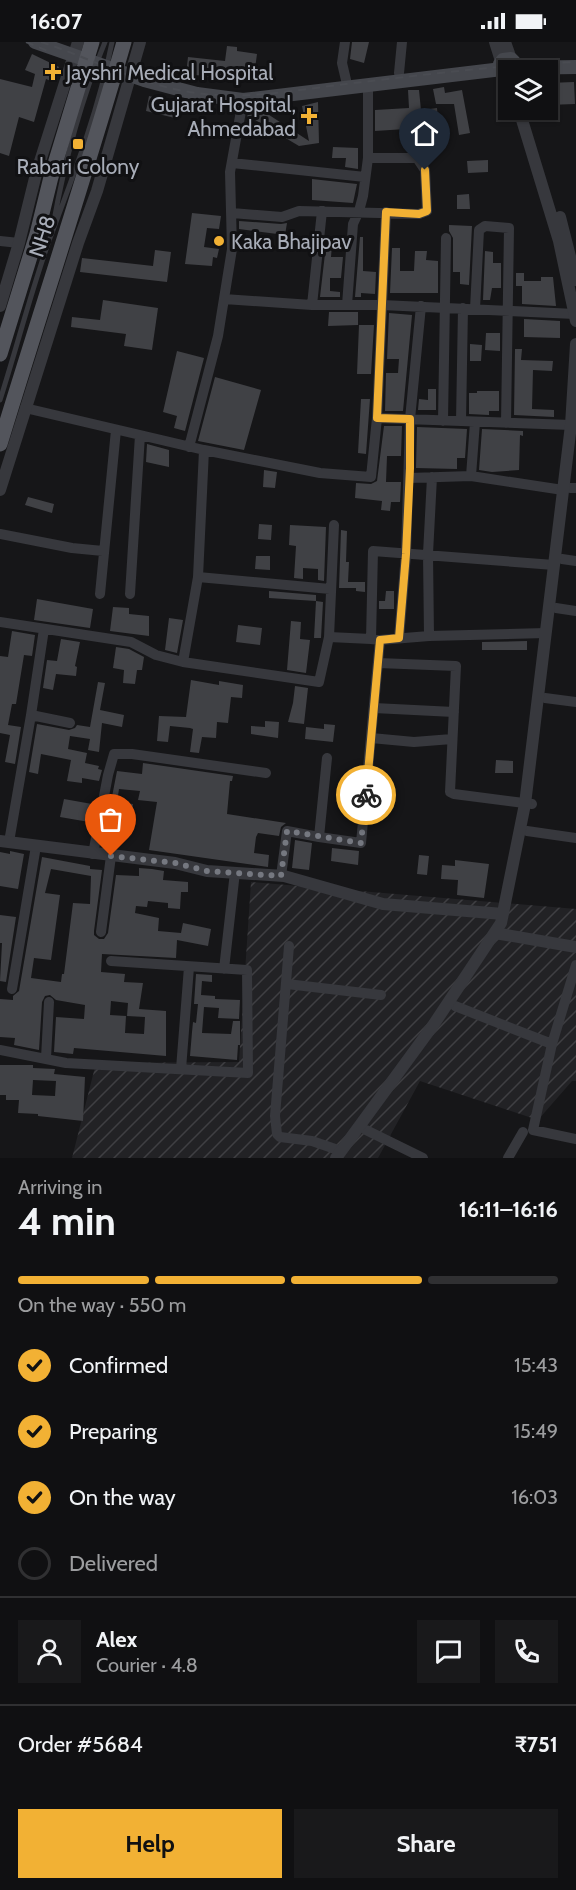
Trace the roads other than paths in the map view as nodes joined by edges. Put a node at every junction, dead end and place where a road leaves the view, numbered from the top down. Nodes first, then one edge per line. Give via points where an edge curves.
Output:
1 (34, 42) edge
2 (54, 42) edge
3 (105, 42) edge
4 (112, 42) edge
5 (124, 42) edge
6 (140, 42) edge
7 (345, 42) edge
8 (402, 42) edge
9 (495, 42) edge
10 (505, 42) edge
11 (576, 58) edge
12 (505, 60) edge
13 (508, 60) edge
14 (558, 60) edge
15 (98, 62) edge
16 (558, 67) edge
17 (576, 67) edge
18 (498, 68) edge
19 (498, 68) edge
20 (399, 73) junction
21 (346, 80) junction
22 (368, 85) junction
23 (243, 100) junction
24 (522, 120) edge
25 (530, 120) edge
26 (368, 158) junction
27 (232, 163) junction
28 (365, 177) junction
29 (322, 211) junction
30 (359, 211) junction
31 (386, 212) junction
32 (232, 213) junction
33 (446, 238) dead end
34 (572, 239) edge
35 (50, 240) junction
36 (0, 241) edge
37 (19, 243) junction
38 (576, 280) edge
39 (224, 299) junction
40 (312, 305) junction
41 (347, 305) junction
42 (382, 305) junction
43 (0, 306) edge
44 (421, 306) junction
45 (446, 307) junction
46 (463, 308) junction
47 (475, 309) junction
48 (507, 311) junction
49 (575, 318) edge
50 (576, 344) edge
51 (0, 354) edge
52 (0, 400) edge
53 (25, 408) junction
54 (377, 418) junction
55 (410, 419) junction
56 (443, 421) junction
57 (461, 422) junction
58 (475, 422) junction
59 (506, 423) junction
60 (571, 425) junction
61 (116, 430) junction
62 (140, 435) junction
63 (576, 442) edge
64 (0, 444) edge
65 (189, 447) junction
66 (204, 450) junction
67 (471, 476) junction
68 (432, 477) junction
69 (409, 478) junction
70 (570, 489) edge
71 (0, 490) edge
72 (334, 525) dead end
73 (0, 534) edge
74 (103, 551) junction
75 (406, 554) junction
76 (428, 555) junction
77 (576, 561) edge
78 (558, 562) junction
79 (198, 577) junction
80 (330, 589) junction
81 (100, 594) dead end
82 (130, 594) dead end
83 (556, 608) junction
84 (576, 611) edge
85 (0, 622) edge
86 (44, 629) junction
87 (546, 633) junction
88 (429, 636) junction
89 (329, 637) junction
90 (399, 638) junction
91 (376, 639) junction
92 (183, 662) junction
93 (378, 663) junction
94 (545, 698) junction
95 (576, 702) edge
96 (374, 708) junction
97 (453, 712) junction
98 (32, 715) junction
99 (70, 723) dead end
100 (371, 738) junction
101 (452, 739) junction
102 (327, 758) dead end
103 (266, 773) dead end
104 (529, 804) junction
105 (526, 831) junction
106 (319, 837) junction
107 (576, 838) edge
108 (4, 841) edge
109 (36, 846) junction
110 (93, 854) junction
111 (111, 856) junction
112 (236, 872) junction
113 (281, 876) junction
114 (503, 914) junction
115 (101, 932) dead end
116 (498, 934) junction
117 (289, 946) dead end
118 (576, 947) edge
119 (111, 961) dead end
120 (576, 964) edge
121 (189, 968) junction
122 (224, 969) junction
123 (287, 984) junction
124 (12, 989) dead end
125 (381, 995) dead end
126 (50, 1002) dead end
127 (455, 1006) junction
128 (552, 1044) junction
129 (0, 1050) edge
130 (46, 1058) junction
131 (181, 1069) junction
132 (366, 1130) junction
133 (523, 1132) dead end
134 (576, 1139) edge
135 (340, 1156) edge
136 (423, 1158) edge
137 (508, 1158) edge

1 - 15 main road
2 - 15 main road
3 - 15 lane
4 - 15 lane
5 - 15 main road, NH8
6 - 15 street
7 - 21 street via 342,63
8 - 20 street
9 - 12 street
10 - 13 street
11 - 14 main road
15 - 21 main road via 198,87 240,92
15 - 23 main road via 197,94
15 - 35 lane via 61,181
15 - 35 lane via 102,85 72,185
15 - 37 street via 36,174
15 - 51 main road, NH8 via 51,177 38,234
15 - 53 street via 97,191
15 - 64 main road, NH8 via 82,186
16 - 17 main road
18 - 20 main road
19 - 22 main road
20 - 21 main road
22 - 23 main road
22 - 26 street
23 - 27 street
24 - 49 street via 559,241
25 - 34 street
26 - 28 street
26 - 31 street via 417,158 425,170 427,211
27 - 28 street
27 - 32 street
28 - 30 street
29 - 30 street
29 - 32 street via 299,211 282,217
29 - 40 street
30 - 31 street
30 - 41 street via 352,224
31 - 42 street
32 - 39 street via 232,249
33 - 45 street
34 - 38 street
35 - 52 lane
36 - 37 street
37 - 43 street
39 - 40 street
39 - 65 street
40 - 41 street
41 - 42 street
42 - 44 street
42 - 54 street
44 - 45 street
44 - 55 street
45 - 46 street
45 - 56 street
46 - 47 street
46 - 57 street
47 - 48 street
47 - 48 street via 479,230 485,226 510,228
48 - 49 street
48 - 59 street
50 - 60 street
53 - 61 street
53 - 71 street
54 - 55 street
54 - 66 street via 371,477 320,472
55 - 56 street
55 - 69 street
56 - 57 street
57 - 58 street
58 - 59 street
58 - 67 street
59 - 60 street
60 - 70 street
61 - 62 street
61 - 74 street
62 - 65 street
62 - 82 street
63 - 70 street
65 - 66 street
66 - 79 street
67 - 68 street
67 - 70 street
68 - 69 street
68 - 76 street
69 - 75 street
70 - 78 street
72 - 80 street
73 - 74 street
74 - 81 street
75 - 76 street
75 - 90 street
75 - 91 street via 373,551
76 - 78 street
76 - 88 street
77 - 78 street
78 - 83 street
78 - 87 street
79 - 80 street
79 - 92 street
80 - 89 street
83 - 84 street
83 - 94 street
85 - 86 street
86 - 92 street via 131,642 156,655
86 - 98 street
87 - 88 street
87 - 104 street
88 - 90 street
89 - 91 street
89 - 92 street via 319,682
90 - 91 street
91 - 93 street
93 - 96 street
93 - 97 street via 456,666
94 - 95 street
94 - 104 street
96 - 97 street
96 - 100 street
97 - 101 street
98 - 99 street
98 - 108 street
100 - 101 street via 414,742
100 - 106 street via 361,843
101 - 104 street via 450,792
102 - 106 street
103 - 110 street via 114,754
104 - 105 street
104 - 114 street
105 - 107 street
105 - 116 street via 507,926
106 - 113 street via 287,831
108 - 109 street
109 - 110 street
109 - 124 street
110 - 111 street
111 - 112 street
111 - 115 street
112 - 113 street
112 - 122 street
113 - 114 street via 383,904
114 - 116 street
116 - 118 street
116 - 127 street
116 - 135 street
117 - 123 street
119 - 121 street
120 - 128 street
121 - 122 street
121 - 131 street
122 - 131 street via 248,972 248,1072
123 - 125 street
123 - 135 street via 277,1134 312,1141
126 - 130 street
127 - 128 street
127 - 132 street
128 - 134 street via 533,1130
129 - 130 street
130 - 131 street via 66,1063
132 - 135 street
132 - 136 street
133 - 137 street

